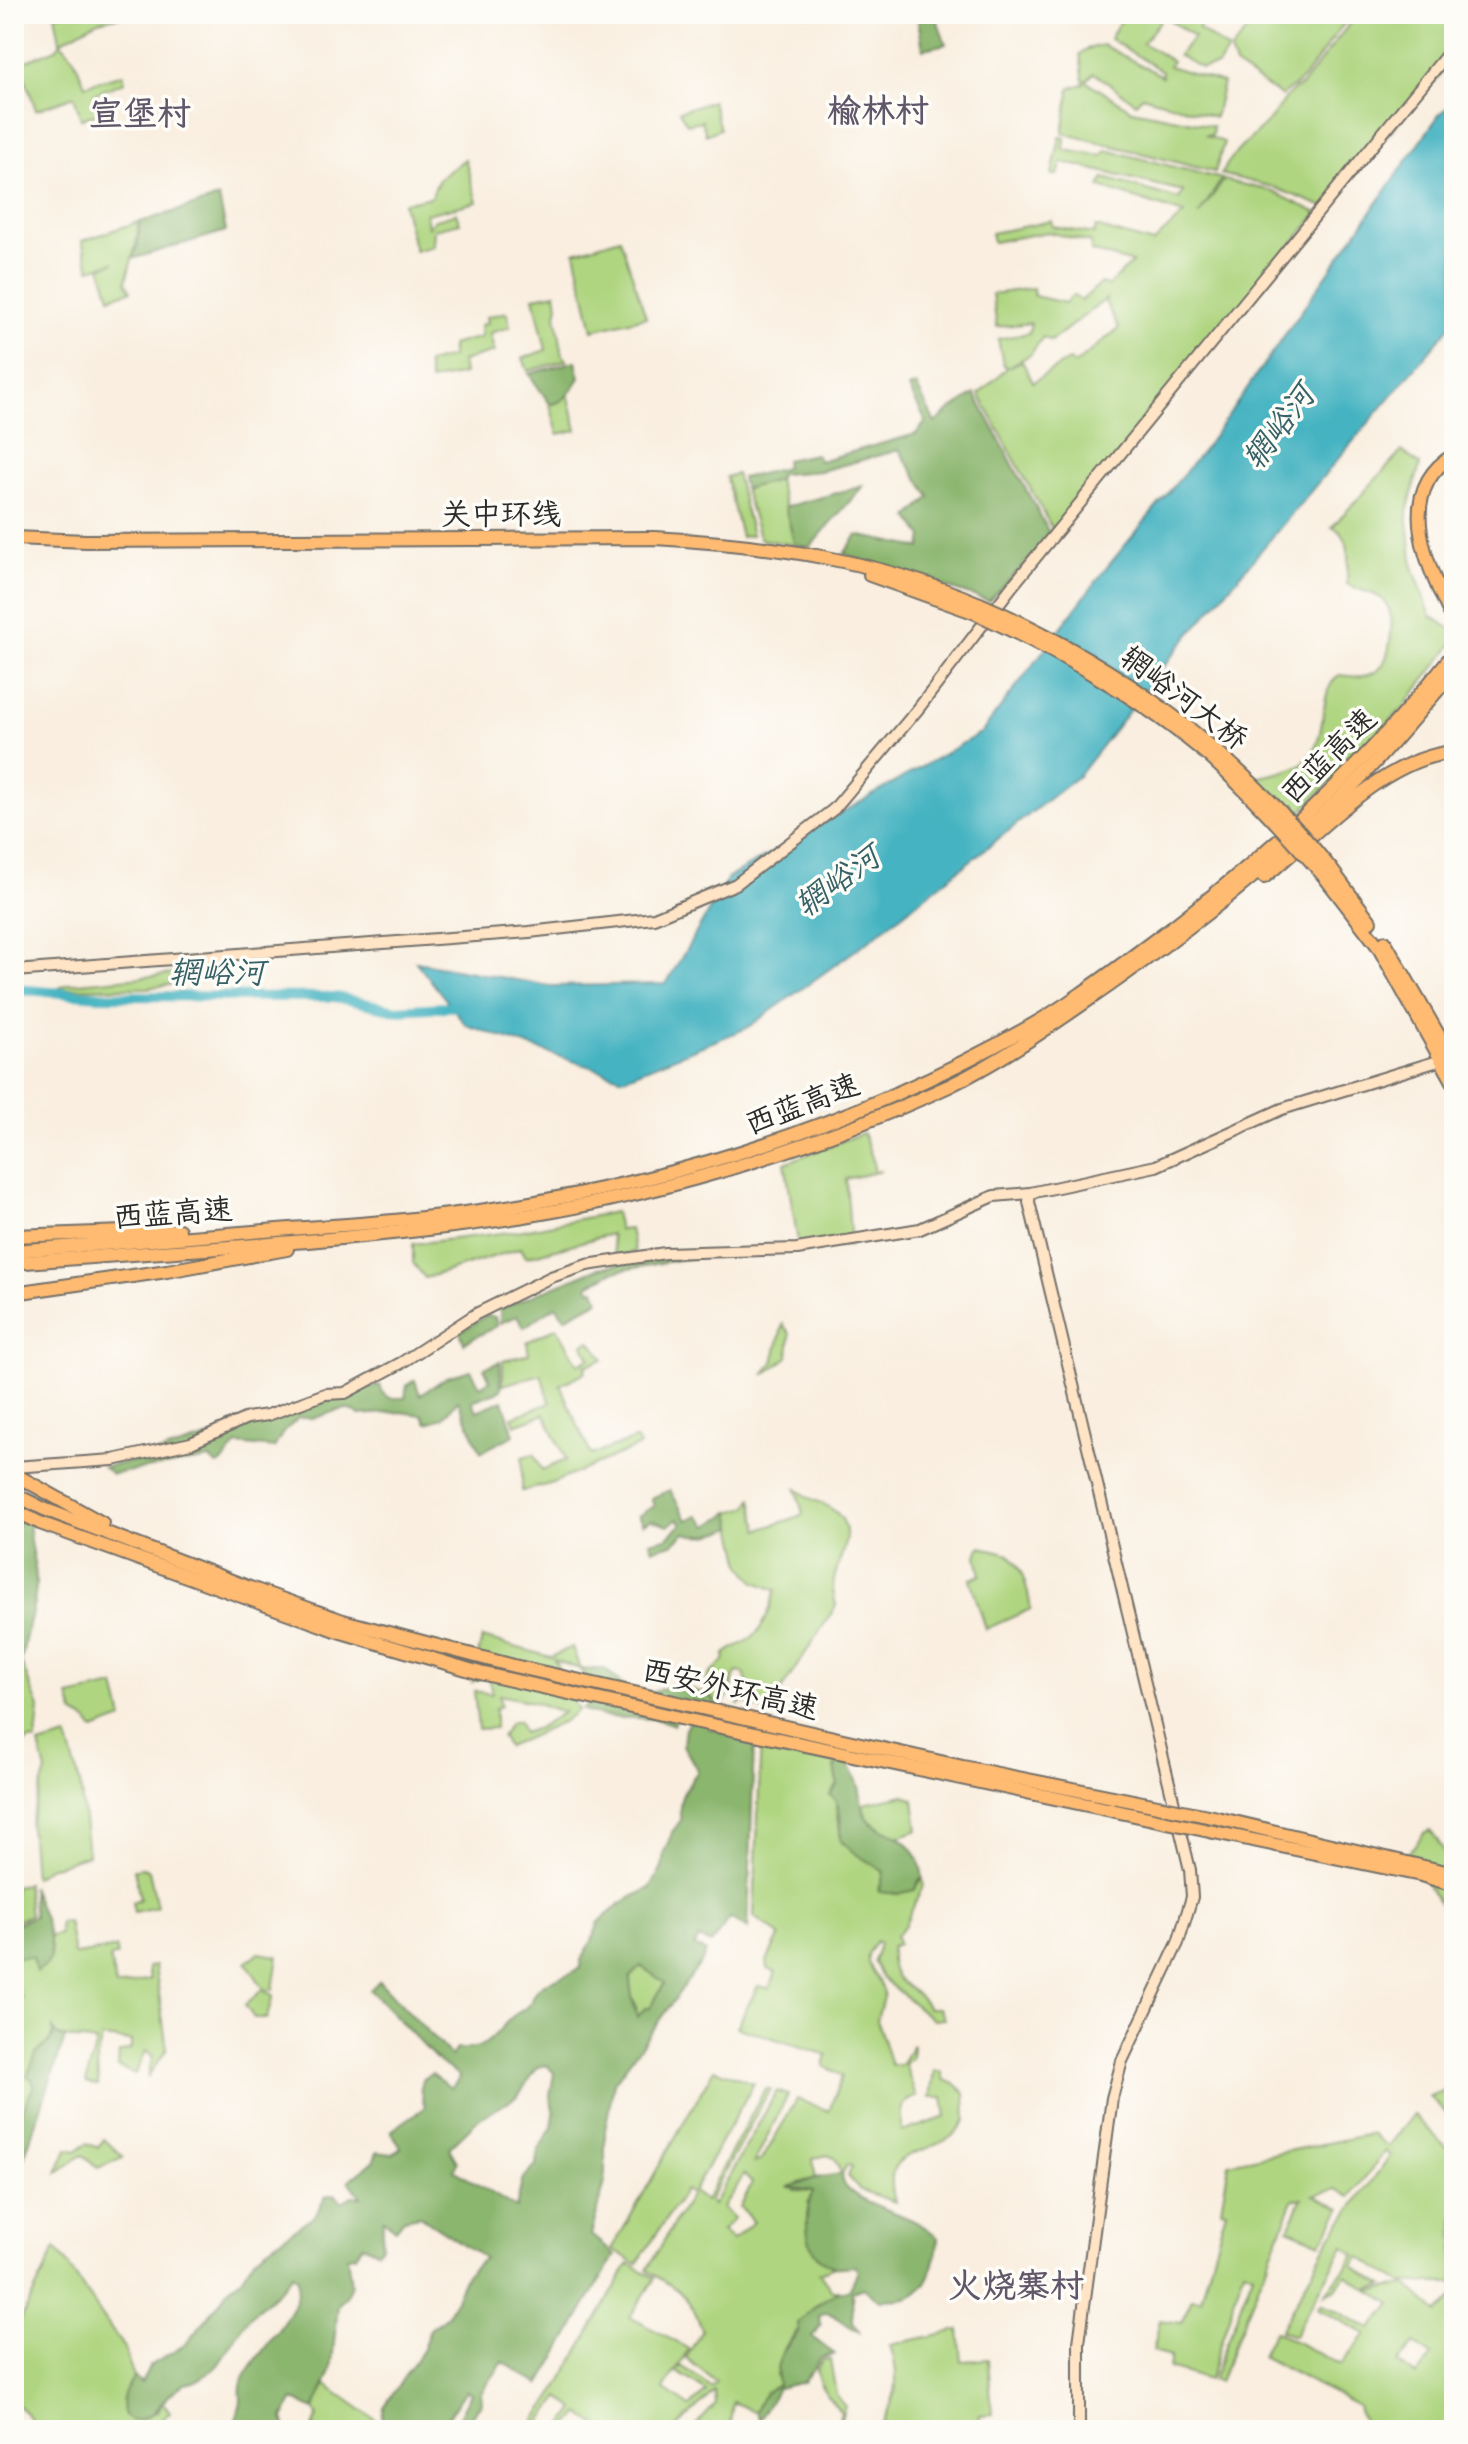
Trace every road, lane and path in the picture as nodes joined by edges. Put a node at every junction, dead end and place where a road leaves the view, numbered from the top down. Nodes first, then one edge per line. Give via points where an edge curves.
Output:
1 (1454, 46) edge
2 (1454, 458) edge
3 (14, 538) edge
4 (14, 545) edge
5 (1450, 607) edge
6 (978, 609) junction
7 (1454, 621) edge
8 (1454, 653) edge
9 (1454, 671) edge
10 (1454, 752) edge
11 (1169, 942) junction
12 (14, 971) edge
13 (1450, 1059) edge
14 (1454, 1083) edge
15 (1030, 1193) junction
16 (366, 1223) junction
17 (14, 1236) edge
18 (360, 1236) junction
19 (14, 1251) edge
20 (14, 1263) edge
21 (14, 1293) edge
22 (14, 1467) edge
23 (14, 1474) edge
24 (14, 1494) edge
25 (14, 1510) edge
26 (133, 1541) junction
27 (1454, 1874) edge
28 (1454, 1885) edge
29 (1079, 2430) edge

1 - 12 street via 834,809 736,884 654,918
2 - 5 highway via 1432,488 1424,525
3 - 6 highway, 关中环线 via 655,538 741,543 889,572
4 - 6 highway, 关中环线 via 740,549 825,562
5 - 7 highway
6 - 13 highway, 辋峪河大桥, bridge via 1154,714 1235,780 1328,872
8 - 16 highway, 西蓝高速 via 1348,775 1210,900 1032,1025 967,1060 844,1117 737,1155 514,1206
9 - 11 highway, 西蓝高速 via 1322,815
10 - 11 highway via 1417,761 1377,784 1264,877
11 - 18 highway, 西蓝高速 via 1027,1041 951,1085 847,1127 738,1166 620,1197 493,1221
13 - 14 highway, 辋峪河大桥
13 - 15 street via 1282,1109 1156,1166
15 - 22 street via 994,1196 920,1229 812,1247 665,1253 587,1265 476,1314 345,1393 247,1418 191,1443 113,1460
15 - 29 street via 1190,1870 1192,1897 1178,1943 1122,2061 1112,2098 1079,2343
16 - 17 highway
16 - 19 highway, 西蓝高速
18 - 20 highway, 西蓝高速
18 - 21 highway
23 - 26 highway
24 - 26 highway, 西安外环高速
25 - 28 highway, 西安外环高速, bridge via 270,1608 475,1672
26 - 27 highway, 西安外环高速, bridge via 343,1621 478,1656

